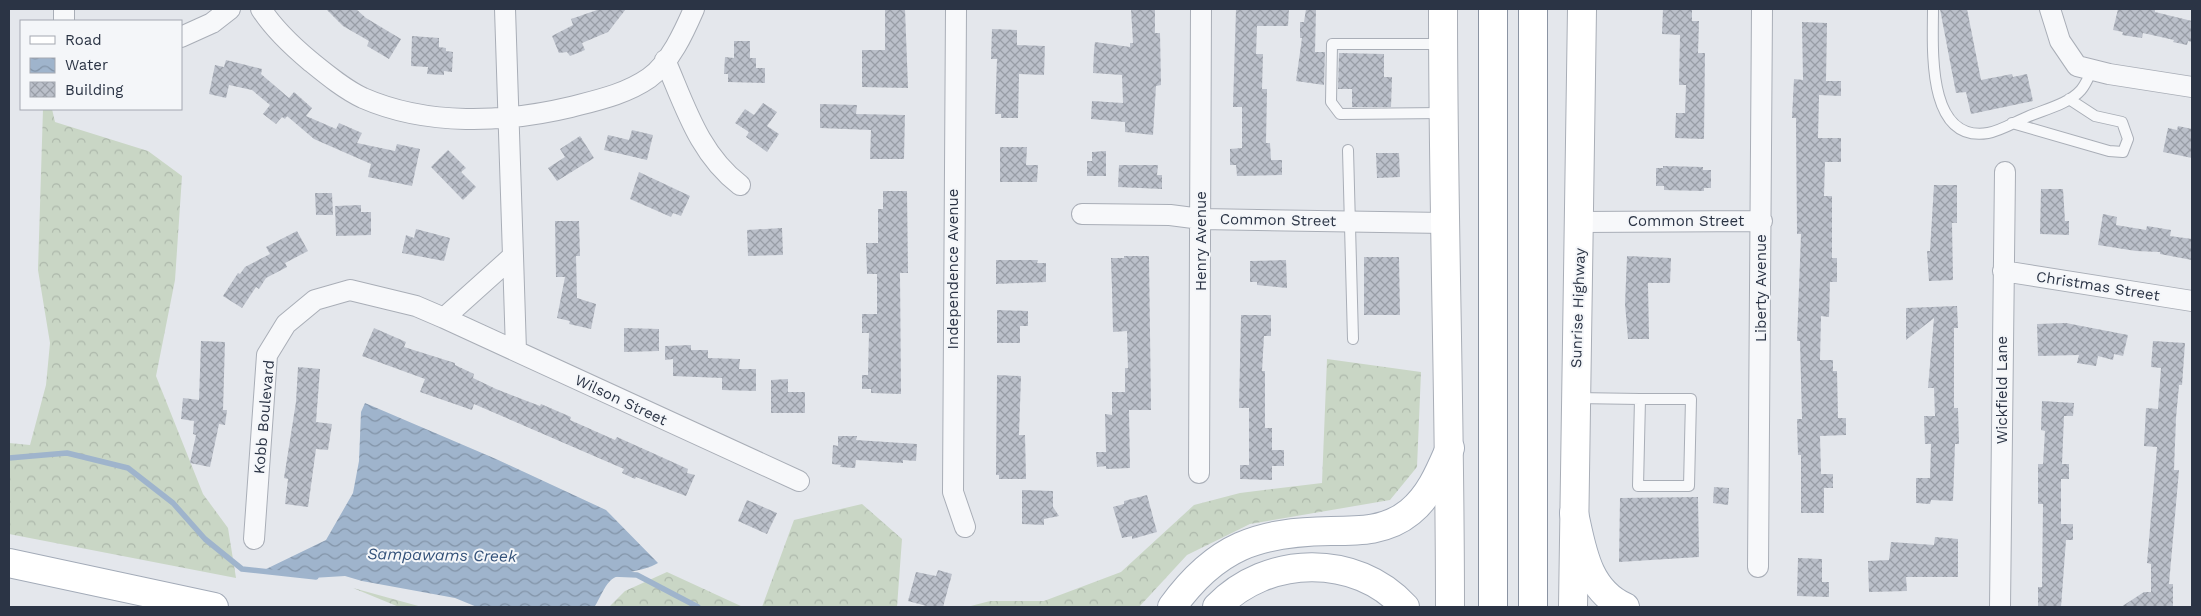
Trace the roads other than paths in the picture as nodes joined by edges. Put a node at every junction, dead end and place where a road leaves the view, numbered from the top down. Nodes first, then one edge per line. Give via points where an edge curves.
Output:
1 (230, 9) edge
2 (261, 9) edge
3 (505, 9) edge
4 (694, 9) edge
5 (956, 9) edge
6 (1201, 9) edge
7 (1442, 9) edge
8 (1493, 9) edge
9 (1533, 9) edge
10 (1582, 9) edge
11 (1762, 9) edge
12 (1933, 9) edge
13 (2050, 9) edge
14 (182, 36) edge
15 (1443, 44) junction
16 (665, 60) junction
17 (2085, 68) junction
18 (2192, 87) edge
19 (2069, 99) junction
20 (1443, 113) junction
21 (510, 118) junction
22 (2012, 123) junction
23 (1348, 150) dead end
24 (2005, 172) dead end
25 (740, 185) dead end
26 (1082, 214) dead end
27 (1201, 219) junction
28 (1350, 221) junction
29 (1762, 221) junction
30 (1580, 222) junction
31 (1444, 223) junction
32 (513, 256) junction
33 (2003, 271) junction
34 (2192, 301) edge
35 (444, 318) junction
36 (1353, 339) dead end
37 (516, 351) junction
38 (1576, 398) junction
39 (1640, 399) junction
40 (1450, 448) junction
41 (1199, 473) dead end
42 (799, 481) dead end
43 (1574, 513) junction
44 (965, 527) dead end
45 (254, 539) dead end
46 (9, 563) edge
47 (1758, 568) dead end
48 (214, 607) edge
49 (1172, 607) edge
50 (1217, 607) edge
51 (1405, 607) edge
52 (1450, 607) edge
53 (1493, 607) edge
54 (1533, 607) edge
55 (1574, 607) edge
56 (1625, 607) edge
57 (2000, 607) edge

1 - 14 street via 212,23
2 - 21 street via 300,52 330,77 362,97 404,111 455,119
3 - 21 street
4 - 16 street
5 - 44 street, Independence Avenue via 953,492
6 - 27 street, Henry Avenue
7 - 15 main road
8 - 53 main road
9 - 54 main road
10 - 30 main road, Sunrise Highway
11 - 29 street, Liberty Avenue
12 - 22 lane via 1933,70 1943,108 1953,125 1963,131 1988,133
13 - 17 street via 2060,41
15 - 20 main road
15 - 20 lane via 1332,44 1331,102 1340,114
16 - 21 street via 650,77 626,90 564,109
16 - 25 street via 701,142 723,170
17 - 18 street
17 - 19 lane via 2081,90
19 - 22 lane
19 - 22 lane via 2096,116 2122,122 2128,139 2123,152 2109,151
20 - 31 main road
21 - 32 street
23 - 28 lane
24 - 33 street, Wickfield Lane
26 - 27 street, Common Street via 1170,215
27 - 28 street, Common Street
27 - 41 street, Henry Avenue
28 - 31 street, Common Street
28 - 36 lane
29 - 30 street, Common Street
29 - 47 street, Liberty Avenue
30 - 38 main road, Sunrise Highway
31 - 40 main road
32 - 35 street
32 - 37 street
33 - 34 street, Christmas Street
33 - 57 street, Wickfield Lane
35 - 37 street, Wilson Street
35 - 45 street, Kobb Boulevard via 416,306 350,290 315,300 286,324 267,355
37 - 42 street, Wilson Street
38 - 39 lane
38 - 43 main road, Sunrise Highway
39 - 39 lane via 1638,486 1689,486 1691,399
40 - 49 main road via 1420,503 1397,521 1368,530 1284,534 1249,543 1210,564
40 - 52 main road
43 - 55 main road, Sunrise Highway
43 - 56 main road via 1591,575 1607,595
46 - 48 main road
50 - 51 main road via 1243,585 1270,573 1314,566 1373,582

